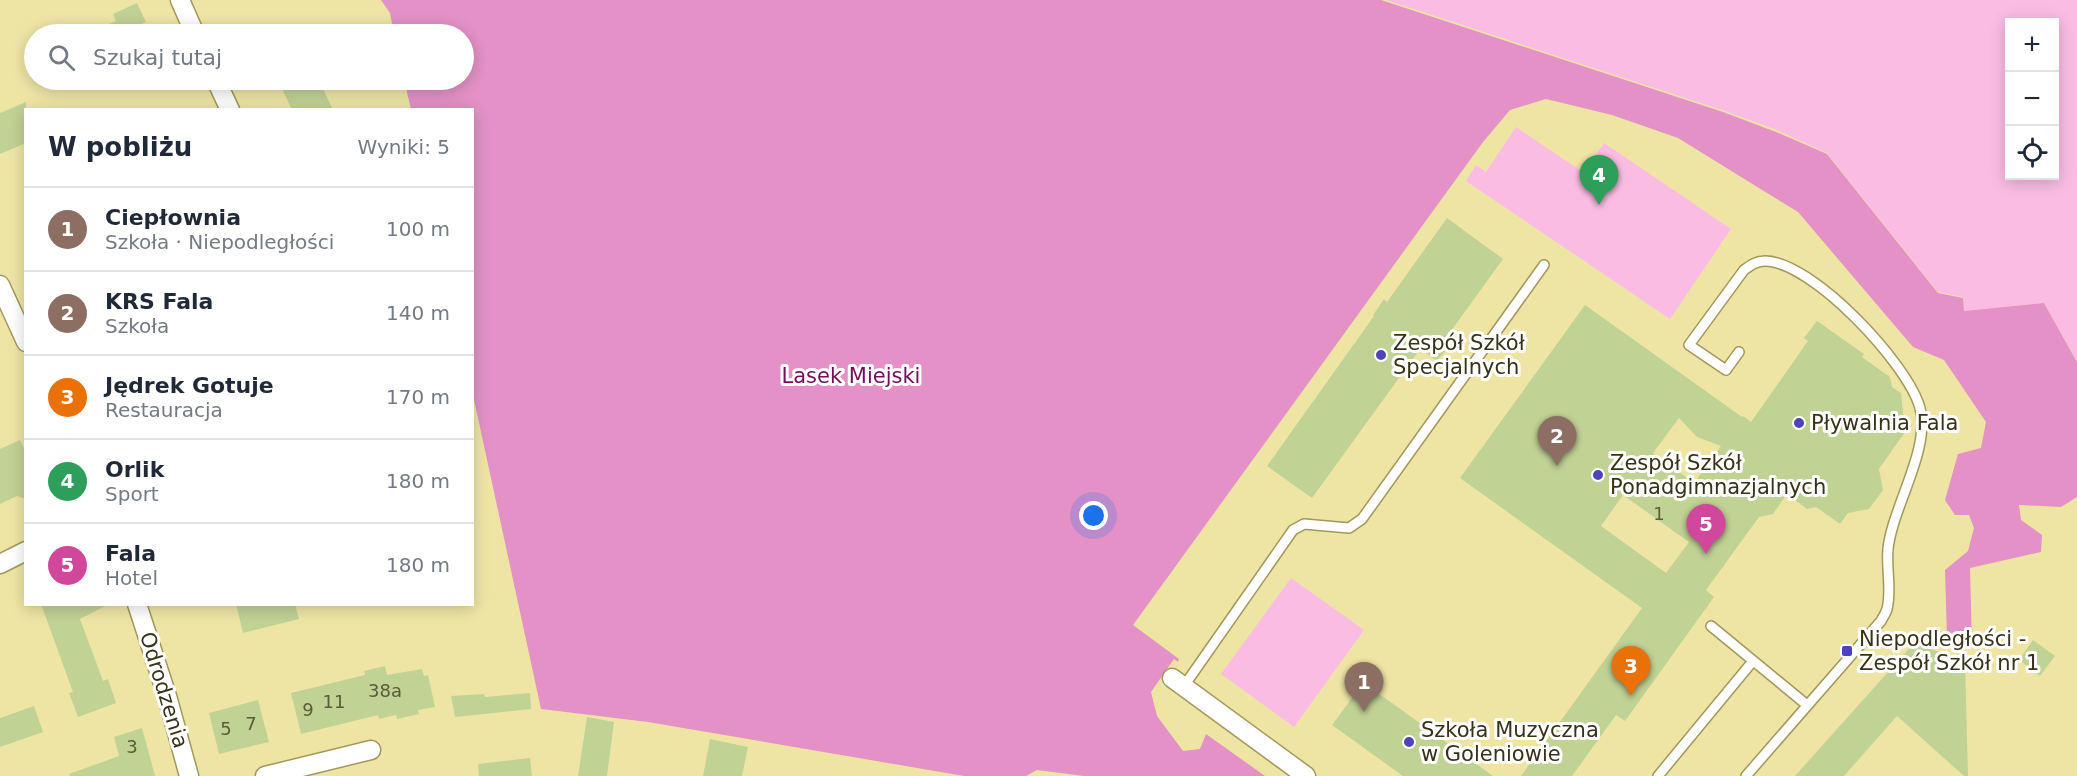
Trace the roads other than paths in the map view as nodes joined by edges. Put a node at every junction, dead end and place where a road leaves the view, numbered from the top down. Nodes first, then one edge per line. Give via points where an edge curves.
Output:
1 (180, 0) edge
2 (191, 24) edge
3 (221, 90) edge
4 (229, 108) edge
5 (1544, 265) dead end
6 (0, 285) edge
7 (24, 338) edge
8 (1739, 352) dead end
9 (24, 552) edge
10 (0, 564) edge
11 (138, 606) edge
12 (1712, 626) dead end
13 (1753, 661) junction
14 (1178, 682) joint
15 (1807, 705) junction
16 (371, 750) dead end
17 (189, 776) edge
18 (265, 776) edge
19 (1306, 776) edge
20 (1658, 776) edge
21 (1746, 776) edge

1 - 2 street
3 - 4 street
5 - 14 lane via 1362,519 1349,528 1304,525 1293,530
6 - 7 street
8 - 15 lane via 1726,370 1689,345 1744,270 1754,263 1772,262 1812,281 1845,307 1887,356 1920,408 1918,445 1888,546 1887,609 1881,621
9 - 10 street
11 - 17 street, Odrodzenia via 168,696
12 - 13 lane
13 - 15 lane
13 - 20 lane
14 - 19 street
15 - 21 lane
16 - 18 street

